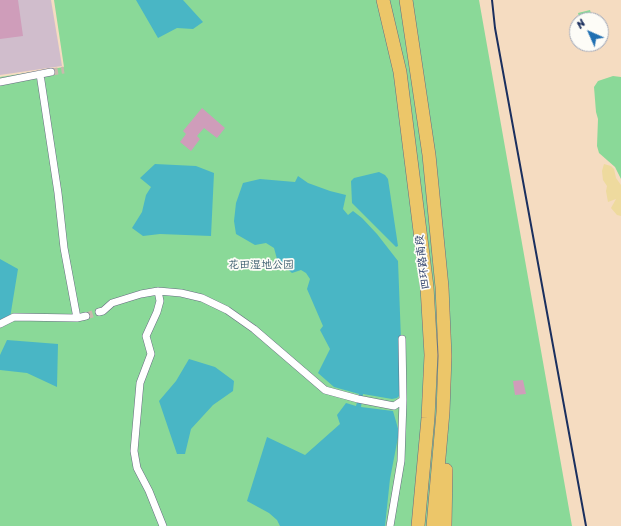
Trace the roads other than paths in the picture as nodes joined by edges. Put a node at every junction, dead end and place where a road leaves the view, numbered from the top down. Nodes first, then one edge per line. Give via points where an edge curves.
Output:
1 (383, 0) edge
2 (406, 0) edge
3 (50, 72) tunnel mouth
4 (40, 74) junction
5 (0, 82) edge
6 (158, 291) junction
7 (99, 312) tunnel mouth
8 (86, 316) tunnel mouth
9 (77, 318) junction
10 (0, 324) edge
11 (402, 339) dead end
12 (403, 400) junction
13 (443, 412) junction
14 (428, 418) junction
15 (163, 526) edge
16 (390, 526) edge
17 (409, 526) edge
18 (418, 526) edge
19 (433, 526) edge
20 (445, 526) edge

1 - 14 highway, 四环路南段 via 400,72 427,286 431,355
2 - 13 highway, 四环路南段 via 429,155 442,287 445,356
3 - 4 street
4 - 5 street
4 - 9 street via 64,248
6 - 7 street via 112,303
6 - 12 street via 202,298 227,310 254,329 325,390 394,406
6 - 15 street via 160,300 157,312 146,336 151,354 140,383 134,451 137,468
8 - 9 street
9 - 10 street via 14,317
11 - 12 street
12 - 16 street via 401,462
13 - 19 highway, 四环路南段
13 - 20 highway
14 - 17 highway
14 - 18 highway, 四环路南段

